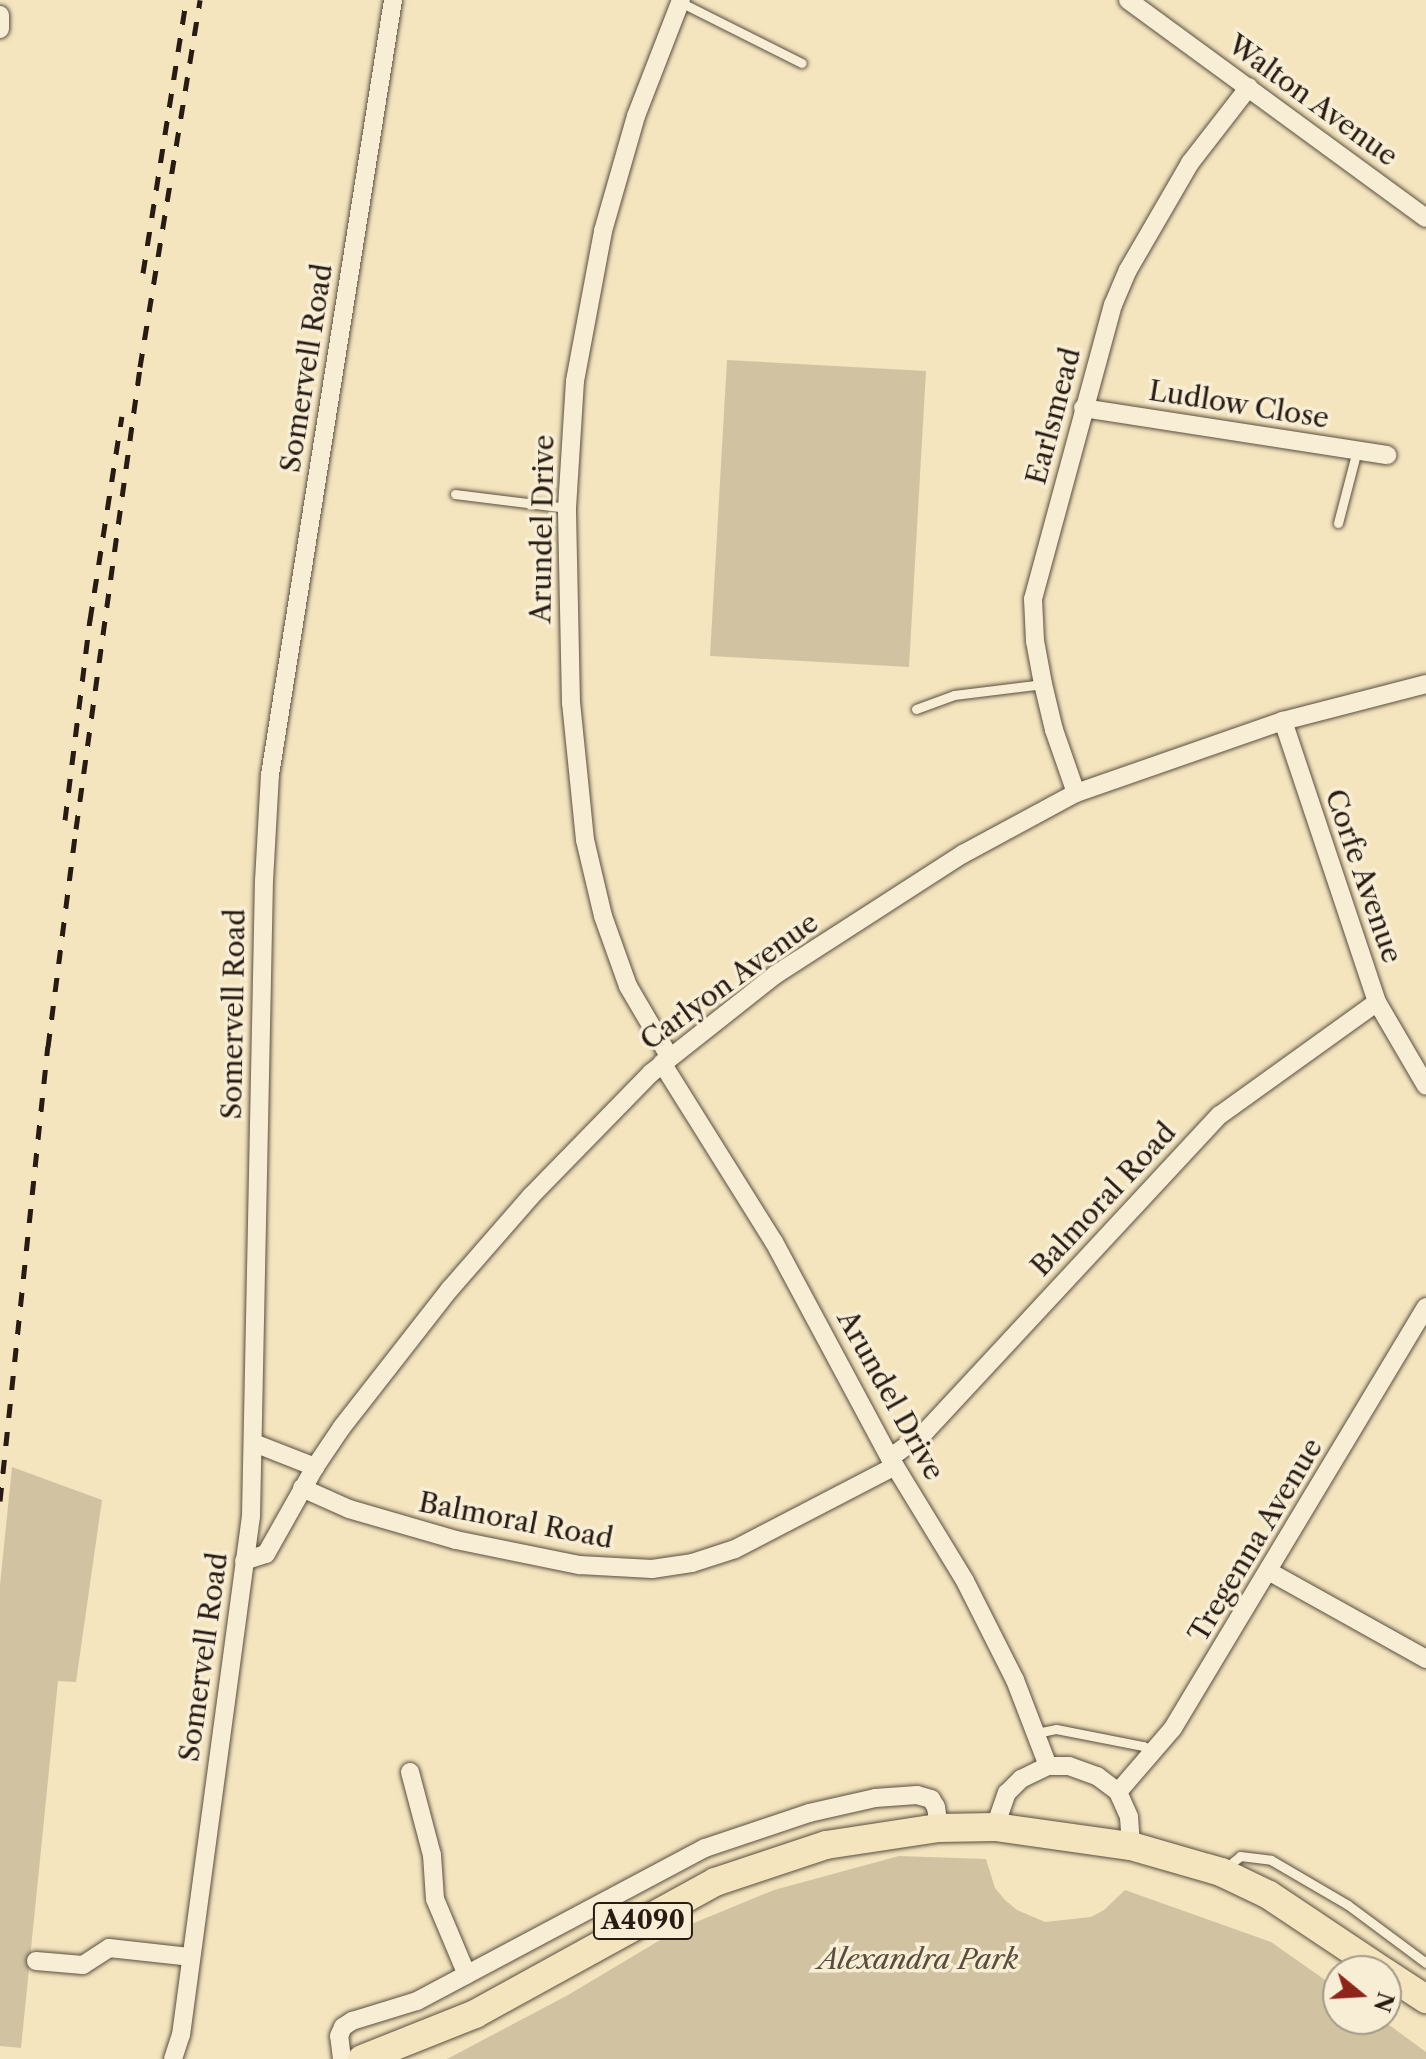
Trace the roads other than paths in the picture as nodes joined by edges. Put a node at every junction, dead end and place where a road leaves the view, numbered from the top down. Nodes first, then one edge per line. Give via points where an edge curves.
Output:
1 (393, 0) edge
2 (1128, 0) edge
3 (681, 1) edge
4 (802, 63) dead end
5 (1249, 87) junction
6 (1426, 218) edge
7 (1083, 408) junction
8 (1357, 450) junction
9 (1387, 455) dead end
10 (455, 494) dead end
11 (567, 508) junction
12 (1338, 523) dead end
13 (1043, 684) junction
14 (1426, 684) edge
15 (916, 709) dead end
16 (1283, 721) junction
17 (1076, 793) junction
18 (1377, 1002) junction
19 (666, 1060) junction
20 (1426, 1086) edge
21 (1426, 1307) edge
22 (254, 1443) junction
23 (893, 1462) junction
24 (315, 1467) junction
25 (302, 1488) junction
26 (244, 1561) junction
27 (1270, 1572) junction
28 (1426, 1659) edge
29 (1036, 1733) junction
30 (1155, 1752) junction
31 (1048, 1766) junction
32 (410, 1772) dead end
33 (1118, 1792) junction
34 (995, 1827) junction
35 (939, 1828) junction
36 (1131, 1846) junction
37 (1221, 1872) junction
38 (1359, 1955) edge
39 (190, 1957) junction
40 (36, 1961) dead end
41 (1426, 1963) edge
42 (467, 1975) junction
43 (1402, 1983) edge
44 (1426, 1999) edge
45 (181, 2035) junction
46 (173, 2059) edge
47 (188, 2059) edge
48 (342, 2059) edge
49 (362, 2059) edge

1 - 22 street, Somervell Road via 270,775
2 - 5 street, Walton Avenue
3 - 4 lane
3 - 11 street, Arundel Drive via 636,116 603,231 575,381
5 - 6 street, Walton Avenue
5 - 7 street, Earlsmead via 1190,163 1128,270
7 - 8 street, Ludlow Close
7 - 13 street, Earlsmead via 1033,599
8 - 9 street, Ludlow Close
8 - 12 lane
10 - 11 lane
11 - 19 street, Arundel Drive via 569,661 585,840 603,916 628,986
13 - 15 lane via 954,695
13 - 17 street, Earlsmead
14 - 16 street, Carlyon Avenue
16 - 17 street, Carlyon Avenue
16 - 18 street, Corfe Avenue
17 - 19 street, Carlyon Avenue via 963,854 775,975
18 - 20 street, Corfe Avenue
18 - 23 street, Balmoral Road via 1220,1115
19 - 23 street, Arundel Drive via 774,1242
19 - 24 street, Carlyon Avenue via 531,1196 450,1289
21 - 27 street, Tregenna Avenue
22 - 24 street
22 - 26 street, Somervell Road
23 - 25 street, Balmoral Road via 735,1549 652,1569 579,1565 471,1543 381,1520
23 - 29 street, Arundel Drive via 984,1617
24 - 25 street, Carlyon Avenue
25 - 26 street, Carlyon Avenue via 266,1554
26 - 39 street, Somervell Road
27 - 28 street
27 - 30 street, Tregenna Avenue
29 - 30 lane via 1056,1729
29 - 31 street, Arundel Drive
30 - 33 street, Tregenna Avenue
31 - 33 street via 1086,1770
31 - 34 street via 1007,1793
32 - 42 street via 432,1855 435,1899
33 - 36 street via 1129,1817
34 - 35 main road, A4090
34 - 36 main road, A4090
35 - 42 street via 931,1799 917,1795 846,1803 772,1824 705,1848
35 - 49 main road, A4090 via 826,1845 715,1882 475,2014
36 - 37 main road, A4090
37 - 38 main road, A4090 via 1269,1895
37 - 41 lane via 1240,1856 1271,1860 1348,1905
39 - 40 street via 109,1948 83,1965
39 - 45 street, Somervell Road
42 - 48 street via 417,2001 343,2027
43 - 44 main road, A4090
45 - 46 street, Somervell Road
45 - 47 street, Somervell Road

